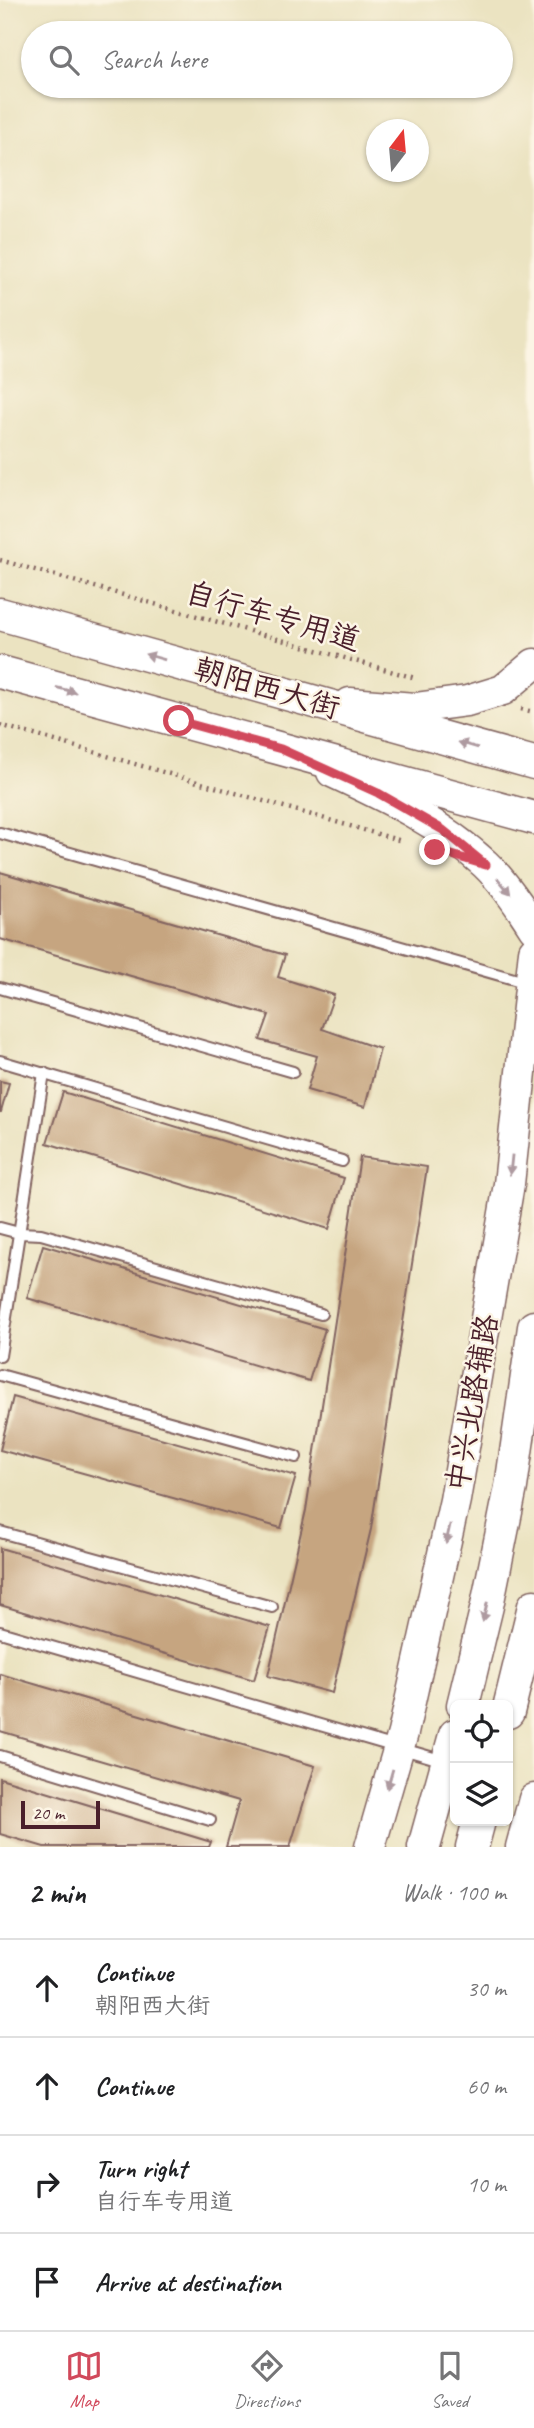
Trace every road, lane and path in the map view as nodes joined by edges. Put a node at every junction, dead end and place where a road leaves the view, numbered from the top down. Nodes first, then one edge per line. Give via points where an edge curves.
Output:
1 (0, 560) edge
2 (0, 614) edge
3 (534, 664) edge
4 (0, 672) edge
5 (427, 682) dead end
6 (480, 697) junction
7 (303, 698) junction
8 (534, 712) edge
9 (0, 725) edge
10 (281, 749) junction
11 (534, 763) edge
12 (534, 818) edge
13 (0, 833) edge
14 (407, 842) dead end
15 (534, 928) edge
16 (534, 951) edge
17 (530, 984) junction
18 (0, 988) edge
19 (0, 1060) edge
20 (293, 1072) dead end
21 (44, 1073) junction
22 (342, 1161) dead end
23 (0, 1228) edge
24 (19, 1233) junction
25 (321, 1314) dead end
26 (534, 1327) edge
27 (0, 1356) edge
28 (0, 1375) edge
29 (296, 1457) dead end
30 (0, 1532) edge
31 (534, 1606) edge
32 (272, 1607) dead end
33 (0, 1632) edge
34 (464, 1700) edge
35 (511, 1700) edge
36 (399, 1748) junction
37 (450, 1749) edge
38 (450, 1753) edge
39 (0, 1756) edge
40 (534, 1799) edge
41 (210, 1820) dead end
42 (478, 1826) edge
43 (370, 1847) edge
44 (424, 1847) edge
45 (472, 1847) edge
46 (521, 1847) edge

1 - 5 path, 自行车专用道
7 -> 2 main road, 朝阳西大街
3 - 6 street via 503,690
4 -> 10 main road, 朝阳西大街
6 - 7 street via 415,708
6 - 8 path
11 -> 7 main road, 朝阳西大街
9 - 14 path
10 - 12 main road, 朝阳西大街
10 -> 15 street via 378,793 443,830 486,865
13 - 17 lane
16 - 17 street, 中兴北路辅路
17 -> 36 street, 中兴北路辅路 via 509,1184 455,1500
18 - 20 lane
19 - 21 lane
21 - 22 lane
21 - 24 lane
23 - 24 lane
24 - 25 lane via 41,1234
24 - 27 lane
26 -> 34 main road via 511,1487
28 - 29 lane
30 - 32 lane
31 - 35 main road
33 - 36 lane
36 - 37 lane
36 -> 43 street, 中兴北路辅路
38 - 44 main road
39 - 41 lane
40 - 46 street
42 - 45 main road

